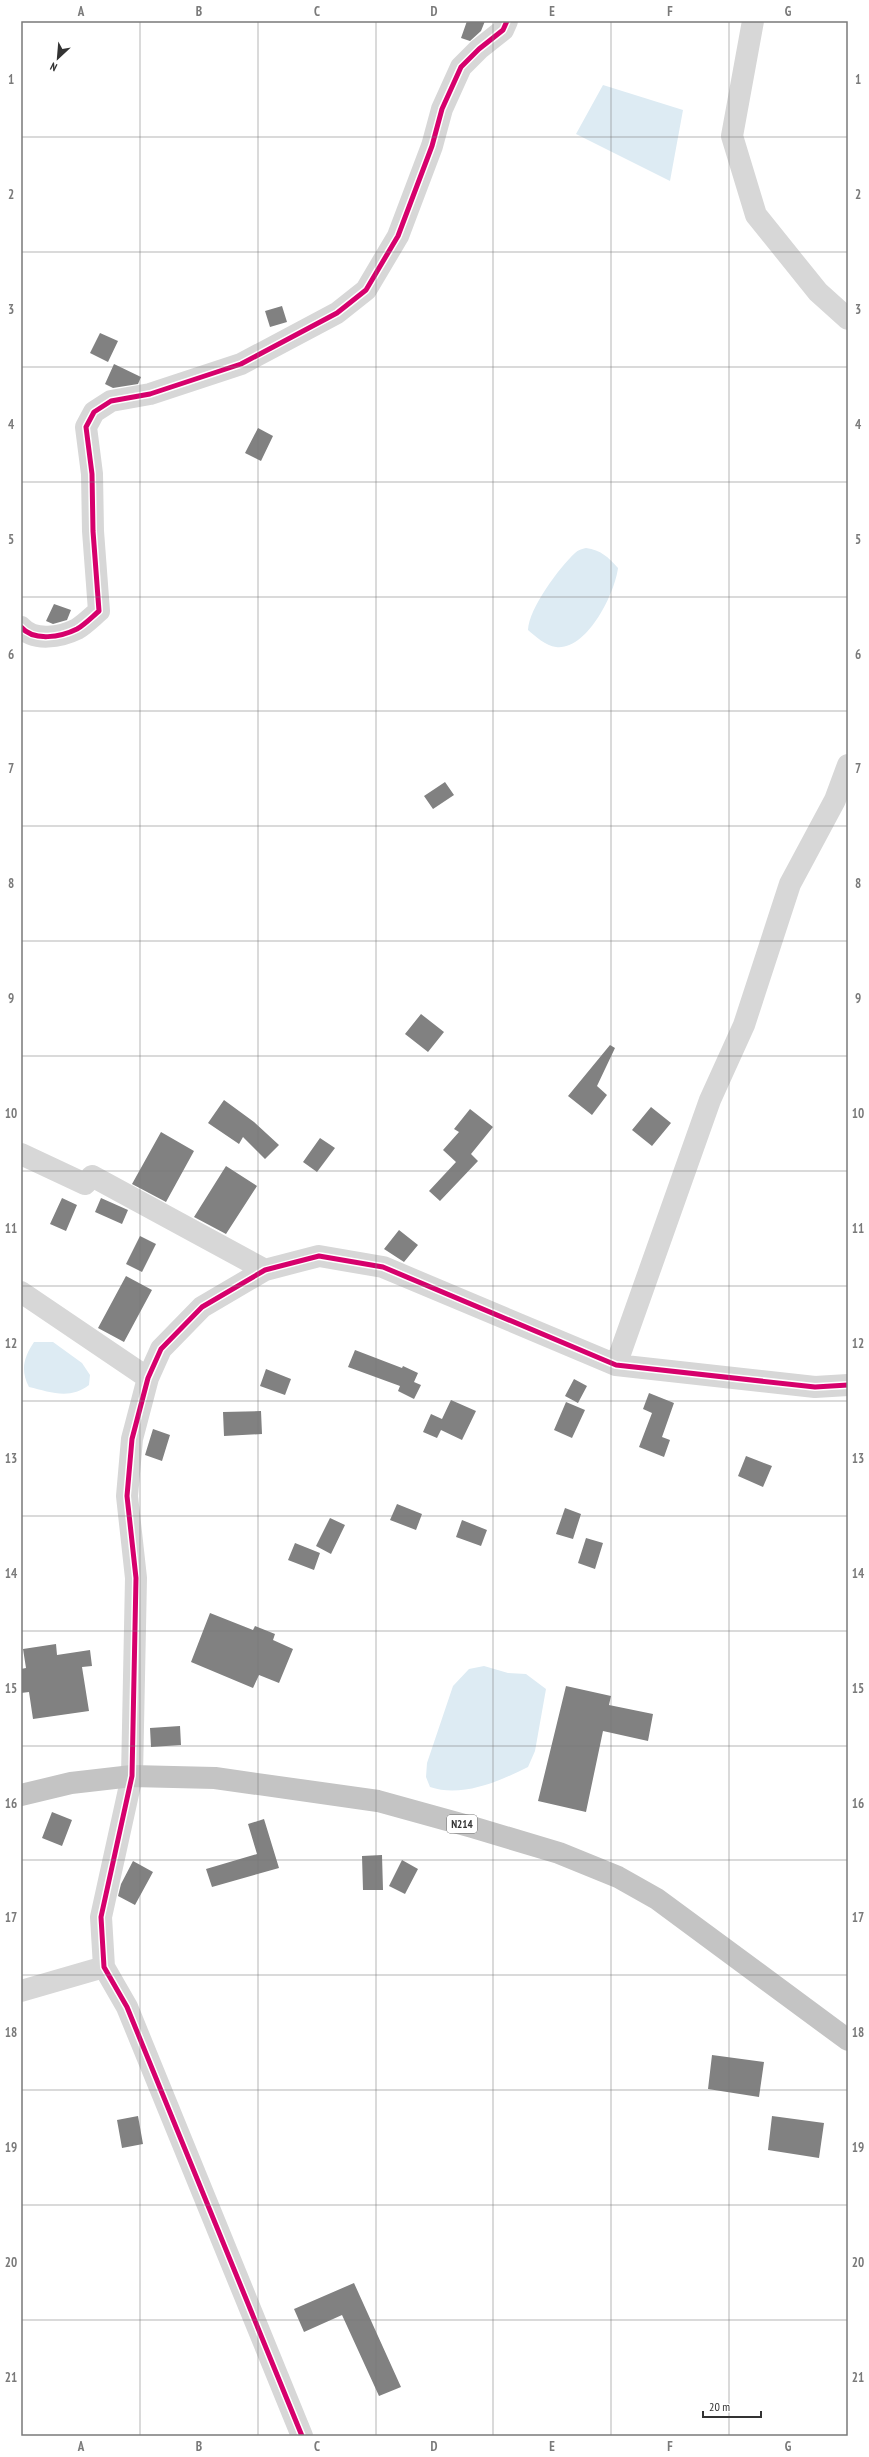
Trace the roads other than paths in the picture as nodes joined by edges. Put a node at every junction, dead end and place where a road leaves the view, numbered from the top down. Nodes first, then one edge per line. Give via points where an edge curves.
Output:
1 (507, 21) edge
2 (753, 21) edge
3 (848, 319) edge
4 (21, 627) edge
5 (848, 765) edge
6 (21, 1154) edge
7 (265, 1270) junction
8 (21, 1292) edge
9 (616, 1365) junction
10 (148, 1378) junction
11 (848, 1385) edge
12 (132, 1776) junction
13 (21, 1795) edge
14 (104, 1967) junction
15 (21, 1991) edge
16 (848, 2040) edge
17 (302, 2436) edge

1 - 4 street via 503,30 478,49 461,67 442,109 432,146 398,236 366,290 337,313 241,364 150,394 112,401 94,412 86,427 92,474 99,611 77,629 45,638 24,631
2 - 3 street via 732,136 756,215 818,292
5 - 9 street via 835,800 790,884 744,1025 710,1100
6 - 7 street via 85,1184 92,1176
7 - 9 street via 319,1256 384,1267
7 - 10 street via 202,1307 161,1349
8 - 10 street
9 - 11 street via 815,1387
10 - 12 street via 132,1439 127,1496 136,1578
12 - 13 highway, N214 via 71,1783
12 - 14 street via 101,1917
12 - 16 highway, N214 via 214,1778 378,1801 559,1853 618,1877 657,1899
14 - 15 street
14 - 17 street via 127,2007

